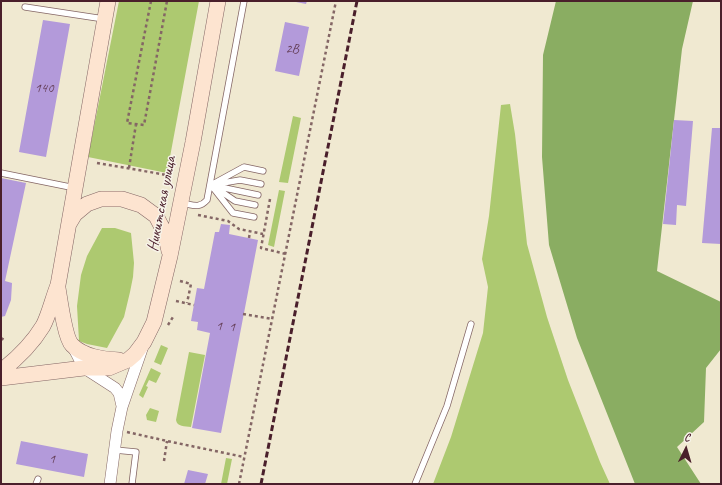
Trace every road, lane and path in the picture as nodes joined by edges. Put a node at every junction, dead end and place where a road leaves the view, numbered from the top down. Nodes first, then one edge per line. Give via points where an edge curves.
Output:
1 (108, 1) edge
2 (150, 1) edge
3 (167, 1) edge
4 (218, 1) edge
5 (244, 1) edge
6 (336, 1) edge
7 (25, 7) dead end
8 (104, 20) junction
9 (136, 124) junction
10 (97, 163) dead end
11 (129, 168) junction
12 (263, 171) dead end
13 (1, 173) edge
14 (167, 175) dead end
15 (260, 184) dead end
16 (211, 185) junction
17 (75, 188) junction
18 (258, 195) dead end
19 (270, 199) dead end
20 (181, 203) junction
21 (255, 205) dead end
22 (192, 214) dead end
23 (254, 217) dead end
24 (68, 227) junction
25 (250, 232) junction
26 (263, 234) junction
27 (249, 238) dead end
28 (286, 254) junction
29 (170, 256) junction
30 (180, 282) dead end
31 (58, 285) junction
32 (176, 301) dead end
33 (187, 303) junction
34 (194, 305) dead end
35 (243, 314) dead end
36 (272, 319) junction
37 (471, 324) dead end
38 (144, 342) junction
39 (71, 344) junction
40 (128, 360) junction
41 (84, 368) junction
42 (1, 371) edge
43 (1, 378) edge
44 (122, 407) junction
45 (123, 431) dead end
46 (167, 441) junction
47 (114, 450) junction
48 (244, 458) junction
49 (164, 461) dead end
50 (110, 484) edge
51 (132, 484) edge
52 (239, 484) edge
53 (415, 484) edge

1 - 8 main road
2 - 9 path via 127,123
3 - 9 path via 144,125
4 - 20 main road, Никитская улица
5 - 16 lane
6 - 28 path
7 - 8 lane
8 - 17 main road
9 - 11 path
10 - 11 path
11 - 14 path
12 - 16 lane via 244,167
13 - 17 lane
15 - 16 lane via 240,180
16 - 18 lane
16 - 20 lane via 207,200 203,204 198,206
16 - 21 lane via 235,202
16 - 23 lane via 232,213
17 - 24 main road
19 - 26 path
20 - 29 main road, Никитская улица
22 - 25 path via 228,221 239,229
24 - 29 main road via 76,214 87,204 101,199 122,199 141,205 156,216 165,233
24 - 31 main road
25 - 26 path
25 - 27 path
26 - 28 path via 261,248
28 - 36 path
29 - 38 main road, Никитская улица via 154,322
30 - 33 path via 191,284
31 - 39 main road via 62,313
31 - 42 main road via 43,325 30,346
32 - 33 path
33 - 34 path
35 - 36 path
36 - 48 path
37 - 53 lane via 447,406
38 - 40 main road, Никитская улица
38 - 44 street
39 - 40 main road via 82,353 95,357
39 - 41 street
40 - 41 main road, Никитская улица via 109,368
41 - 43 main road, Никитская улица
41 - 44 street via 116,388
44 - 47 street
45 - 46 path
46 - 48 path
46 - 49 path
47 - 50 street
47 - 51 lane via 136,452
48 - 52 path

